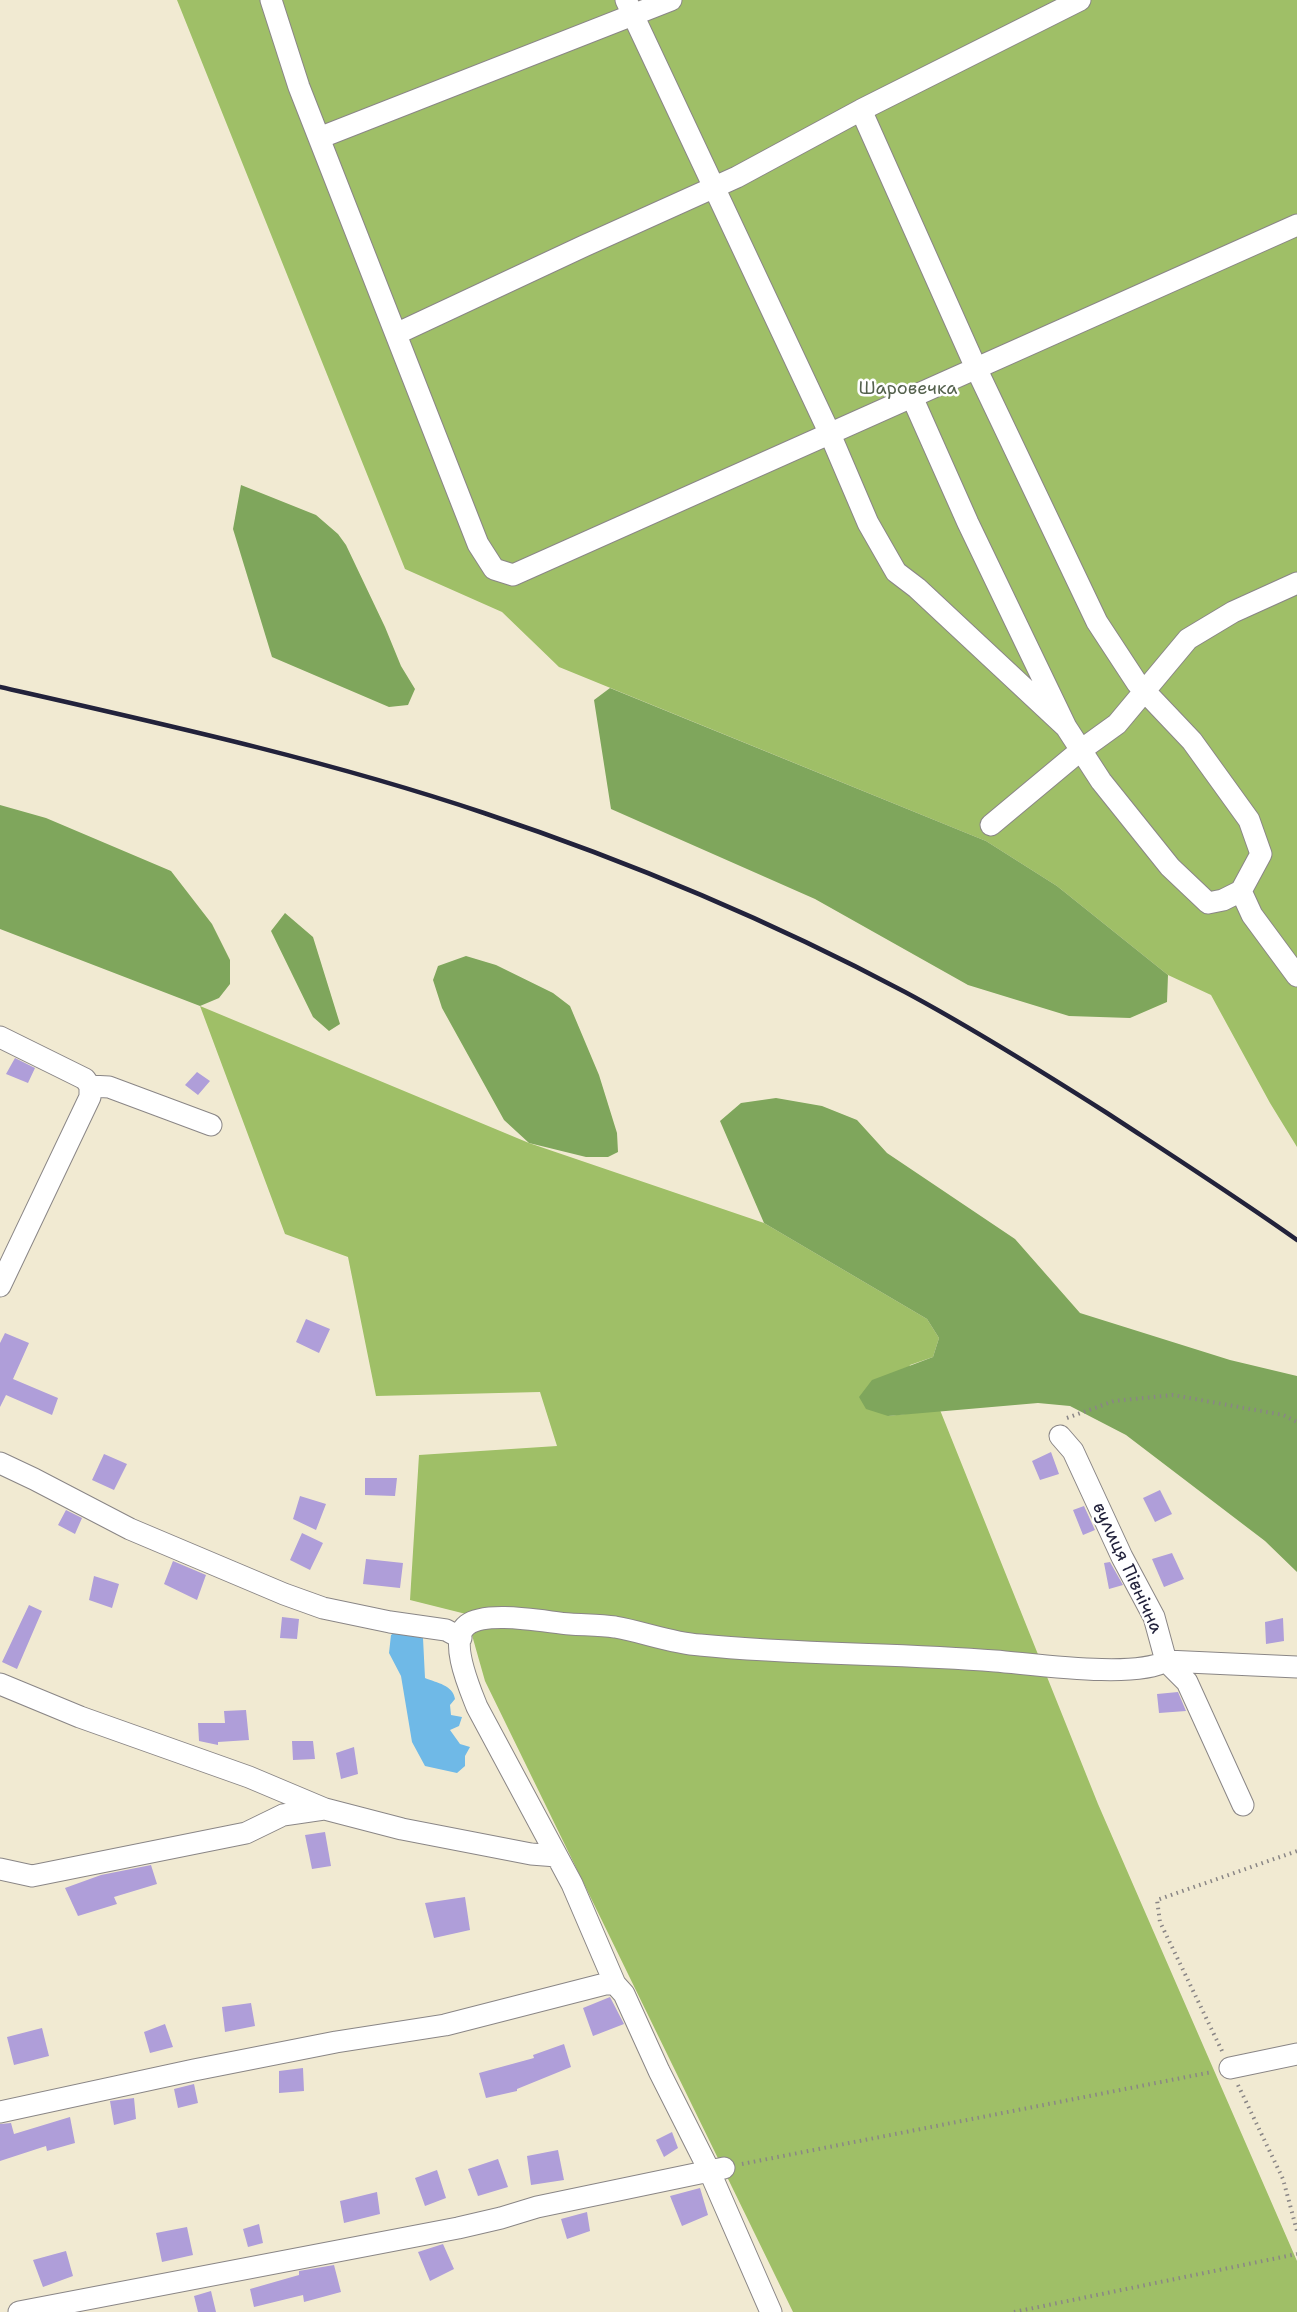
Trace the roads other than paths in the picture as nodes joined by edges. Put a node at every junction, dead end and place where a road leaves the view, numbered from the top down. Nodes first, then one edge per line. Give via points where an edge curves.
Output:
1 (270, 0) edge
2 (671, 0) edge
3 (1080, 0) edge
4 (630, 7) edge
5 (861, 110) junction
6 (319, 138) junction
7 (714, 188) junction
8 (1297, 225) edge
9 (396, 334) junction
10 (976, 368) junction
11 (912, 397) junction
12 (830, 434) junction
13 (1297, 583) edge
14 (1146, 692) junction
15 (1066, 727) junction
16 (1081, 750) junction
17 (991, 825) dead end
18 (1241, 891) junction
19 (1297, 976) edge
20 (0, 1037) edge
21 (90, 1086) junction
22 (211, 1125) dead end
23 (0, 1286) edge
24 (1060, 1436) road end
25 (0, 1463) edge
26 (460, 1638) junction
27 (1166, 1661) junction
28 (1297, 1667) edge
29 (0, 1684) edge
30 (1243, 1805) dead end
31 (325, 1809) junction
32 (557, 1856) junction
33 (0, 1869) edge
34 (615, 1984) junction
35 (1297, 2055) edge
36 (1230, 2068) road end
37 (0, 2112) edge
38 (717, 2169) junction
39 (19, 2312) edge
40 (771, 2312) edge

1 - 6 street
2 - 4 street
3 - 5 street
4 - 6 street
4 - 7 street
5 - 7 street
5 - 10 street
6 - 9 street
7 - 9 street
7 - 12 street
8 - 10 street
9 - 12 street via 478,543 494,569 513,575
10 - 11 street
10 - 14 street via 1097,622
11 - 12 street
11 - 15 street
12 - 15 street via 868,522 896,572
13 - 14 street via 1233,612 1188,639
14 - 16 street via 1117,724
14 - 18 street via 1192,741 1249,820 1261,854
15 - 16 street
16 - 17 street
16 - 18 street via 1170,867 1208,903
18 - 19 street via 1252,915
20 - 21 street via 85,1079
21 - 22 street via 109,1087
21 - 23 street via 90,1097
24 - 27 street, вулиця Північна via 1072,1451 1154,1617
25 - 26 street via 130,1529 284,1594 322,1608 446,1630
26 - 27 street via 465,1627 476,1620 498,1618 615,1627 707,1646 1121,1669 1142,1669
26 - 32 street via 461,1660 473,1698
27 - 28 street
27 - 30 street via 1187,1682
29 - 31 street
31 - 32 street via 413,1831
31 - 33 street via 283,1815 246,1833 32,1876
32 - 34 street
34 - 37 street via 445,2025 336,2042
34 - 38 street via 624,1994 659,2071
35 - 36 street
38 - 39 street via 458,2228
38 - 40 street

